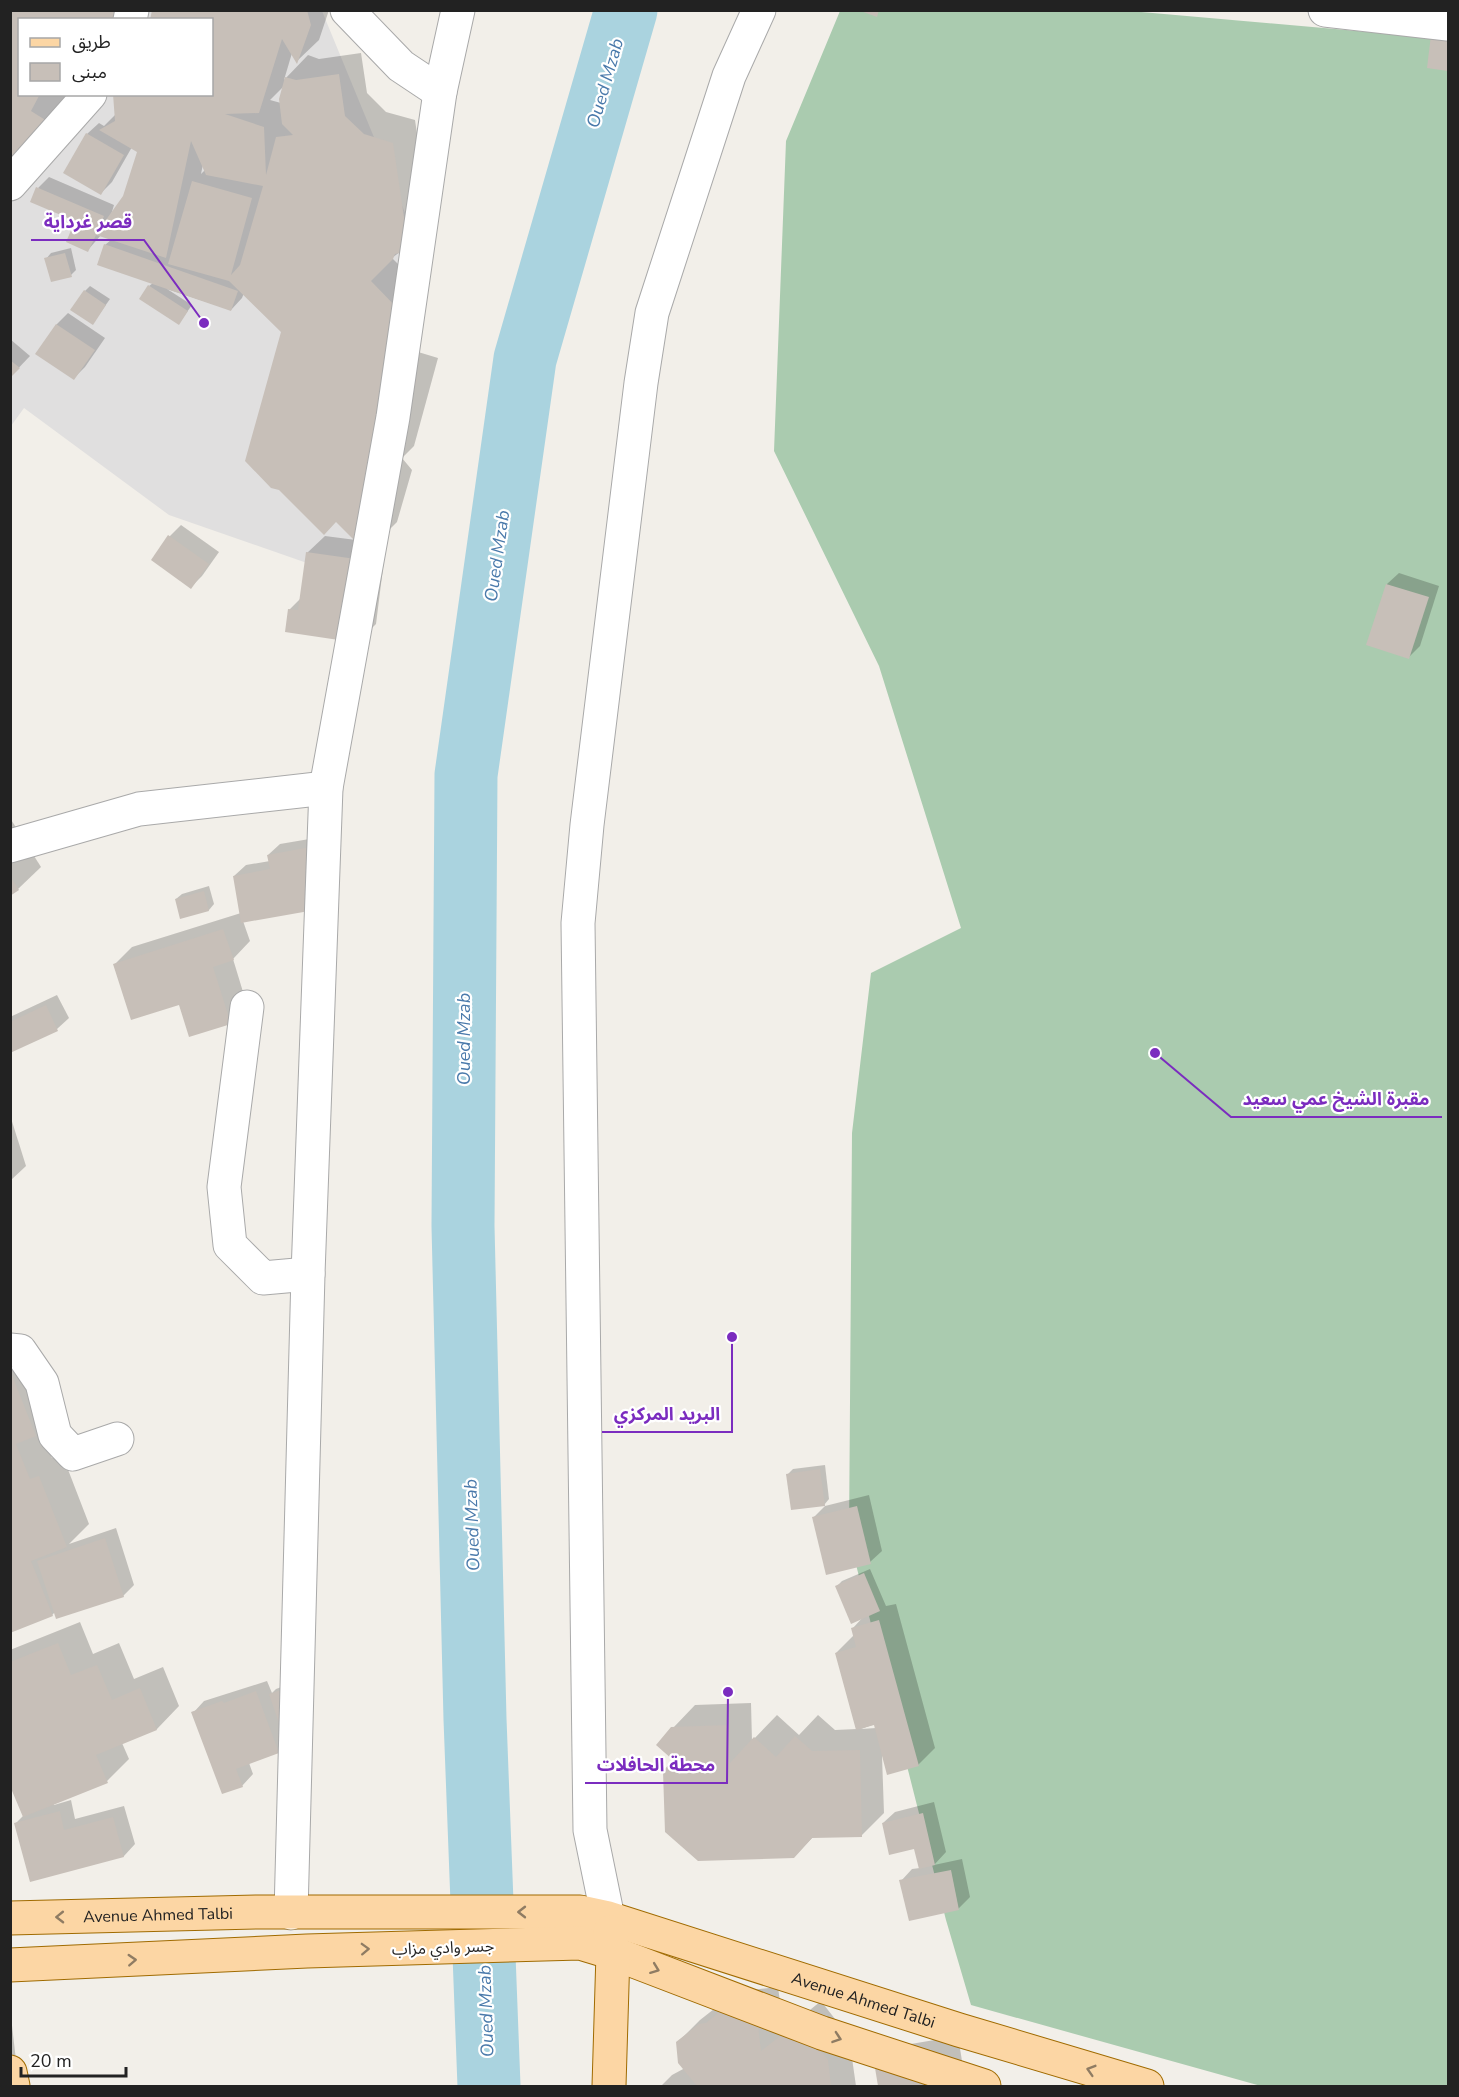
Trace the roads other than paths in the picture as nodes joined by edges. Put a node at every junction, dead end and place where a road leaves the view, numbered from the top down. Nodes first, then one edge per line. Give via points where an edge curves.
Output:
1 (347, 10) edge
2 (458, 10) edge
3 (759, 10) edge
4 (1325, 10) edge
5 (1449, 24) edge
6 (440, 92) junction
7 (88, 96) edge
8 (10, 184) edge
9 (326, 788) junction
10 (10, 846) edge
11 (247, 1007) dead end
12 (308, 1274) junction
13 (10, 1350) edge
14 (117, 1439) dead end
15 (299, 1913) junction
16 (10, 1918) edge
17 (589, 1924) junction
18 (613, 1953) junction
19 (10, 1965) edge
20 (10, 2072) edge
21 (13, 2086) edge
22 (609, 2086) edge
23 (984, 2086) edge
24 (1147, 2086) edge

1 - 6 street via 401,66
2 - 6 street
3 - 17 street via 729,76 652,313 578,923
4 - 5 street
6 - 9 street via 393,417
7 - 8 street
9 - 10 street via 139,809
9 - 12 street
11 - 12 street via 224,1187 230,1245 262,1278
12 - 15 street
13 - 14 street via 20,1352 42,1383 55,1435 73,1454
15 -> 16 main road, Avenue Ahmed Talbi
17 -> 15 main road, جسر وادي مزاب
17 - 18 main road
19 -> 17 main road, جسر وادي مزاب via 307,1951
24 -> 17 main road, Avenue Ahmed Talbi
18 - 22 main road
18 -> 23 main road via 822,2033
20 - 21 main road

